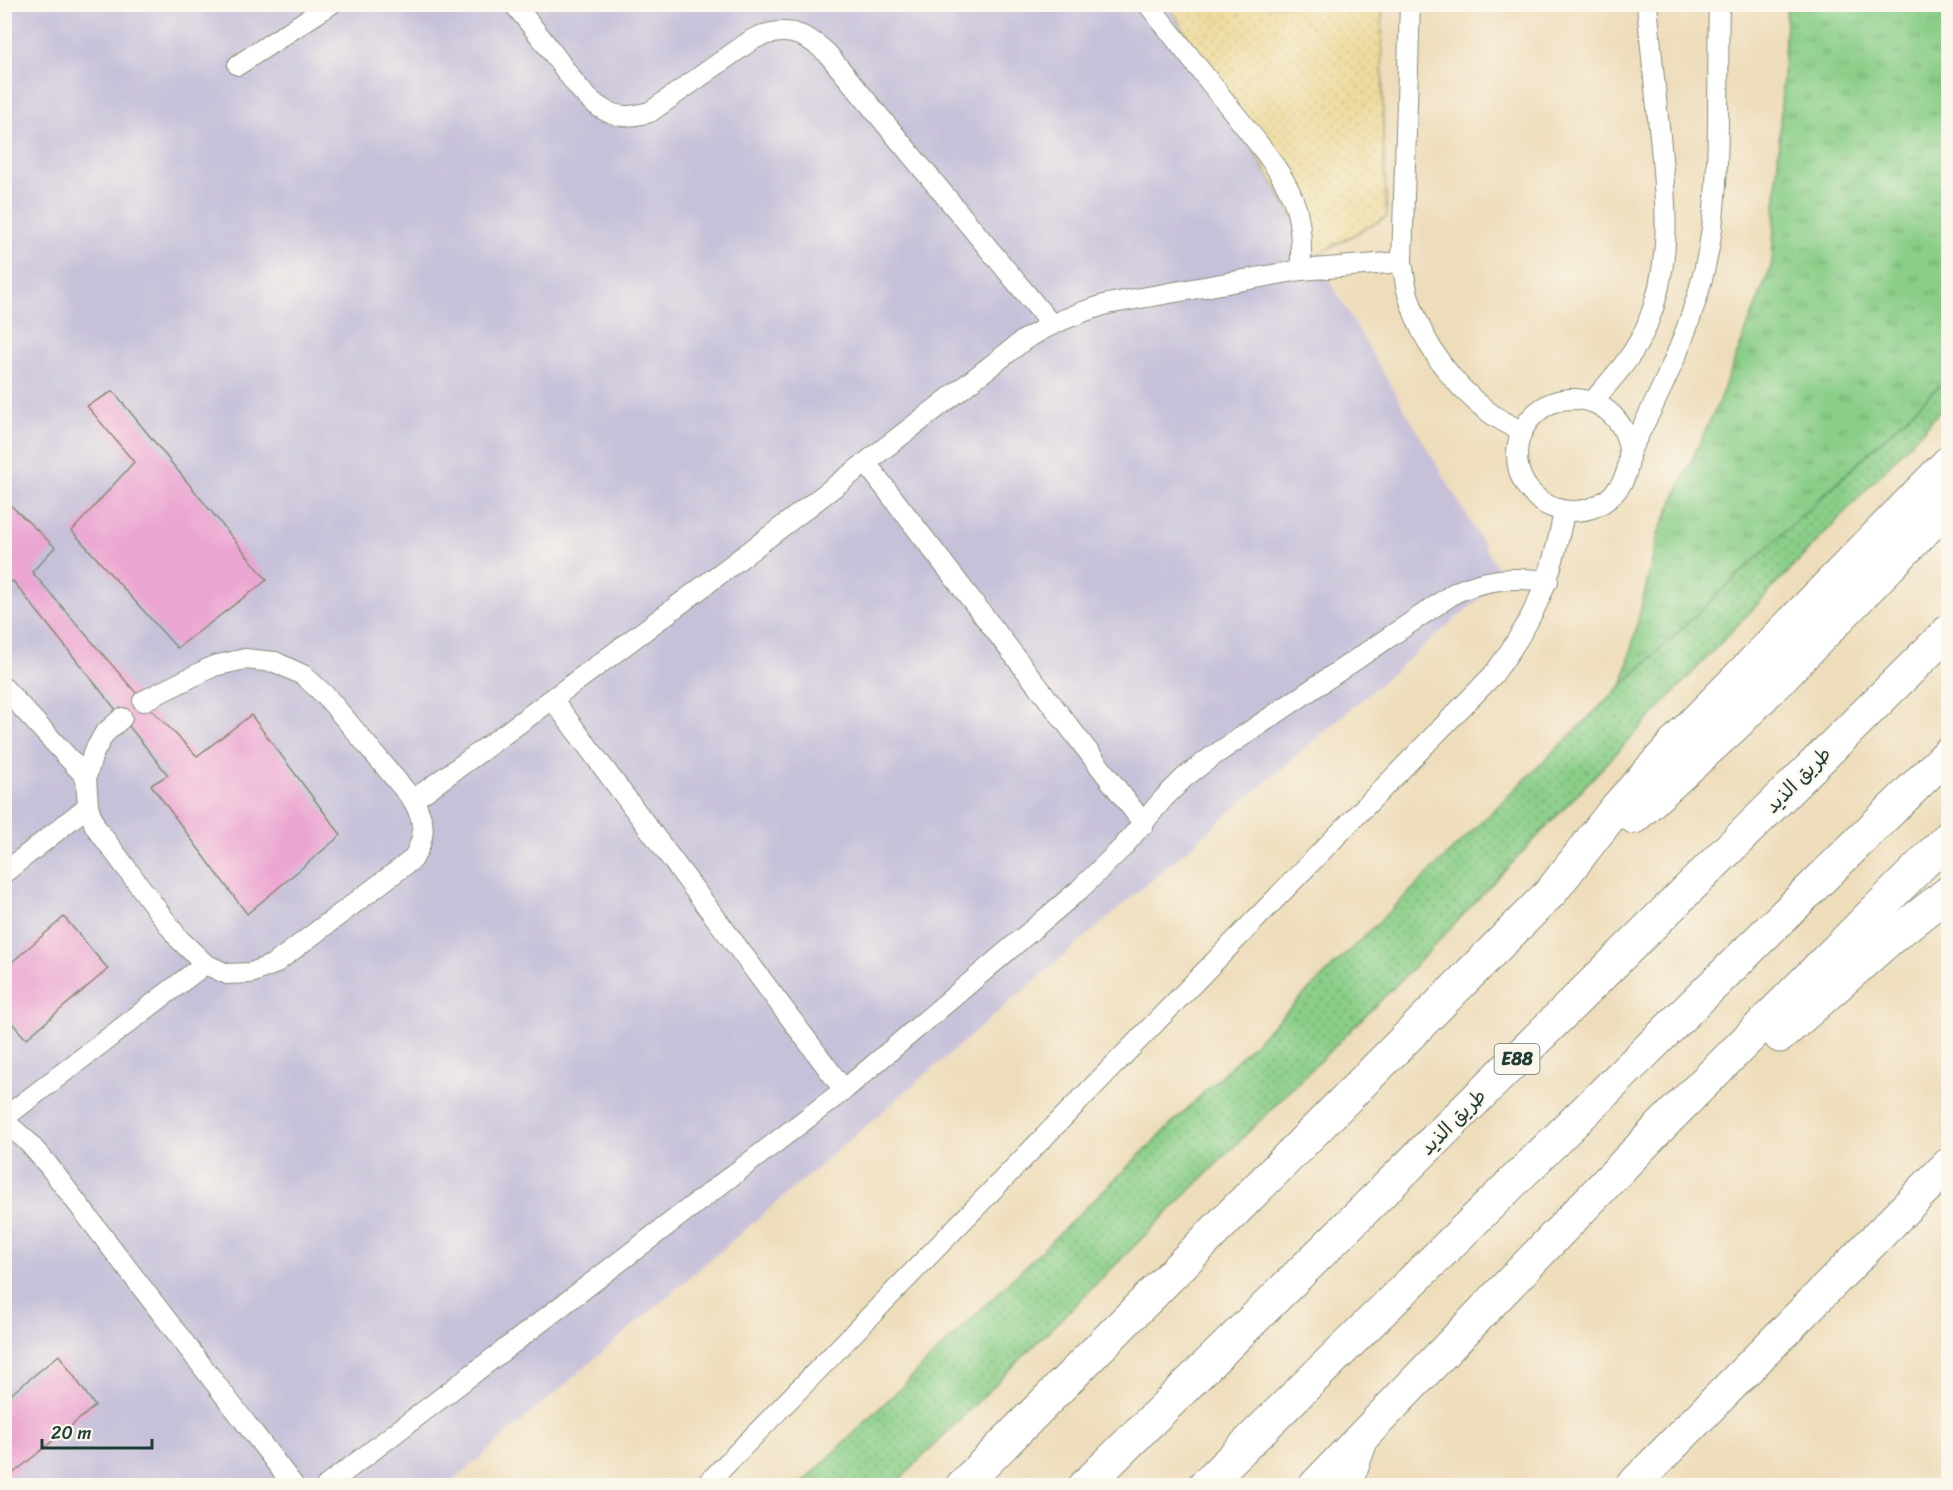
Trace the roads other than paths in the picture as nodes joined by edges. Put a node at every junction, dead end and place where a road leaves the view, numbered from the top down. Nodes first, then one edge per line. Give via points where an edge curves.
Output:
1 (331, 4) edge
2 (514, 4) edge
3 (1148, 4) edge
4 (1410, 4) edge
5 (1647, 4) edge
6 (1719, 4) edge
7 (238, 65) dead end
8 (1402, 262) junction
9 (1301, 270) junction
10 (1051, 324) junction
11 (1592, 402) junction
12 (1522, 432) junction
13 (1629, 453) junction
14 (866, 463) junction
15 (1948, 463) edge
16 (1948, 506) edge
17 (1564, 511) junction
18 (1548, 581) junction
19 (1948, 632) edge
20 (4, 688) edge
21 (553, 700) junction
22 (144, 701) dead end
23 (122, 718) dead end
24 (1948, 754) edge
25 (86, 777) junction
26 (413, 801) junction
27 (88, 806) junction
28 (1144, 824) junction
29 (1948, 838) edge
30 (4, 873) edge
31 (1551, 892) junction
32 (1948, 893) edge
33 (205, 964) junction
34 (844, 1090) junction
35 (4, 1120) edge
36 (1661, 1126) junction
37 (1948, 1165) edge
38 (1362, 1438) junction
39 (294, 1485) edge
40 (326, 1485) edge
41 (705, 1485) edge
42 (962, 1485) edge
43 (1085, 1485) edge
44 (1204, 1485) edge
45 (1316, 1485) edge
46 (1342, 1485) edge
47 (1632, 1485) edge

1 - 7 lane
2 - 10 lane via 586,97 615,115 633,117 650,112 753,39 768,33 801,34 815,42
3 - 9 lane via 1282,177 1295,206 1301,237
4 - 8 lane
5 - 11 lane via 1667,211 1666,250 1660,289 1647,326 1628,360
6 - 13 lane via 1712,229 1700,288 1681,345
8 - 9 lane
8 - 12 lane via 1409,298 1440,363 1463,390
9 - 10 lane via 1107,304
10 - 14 lane via 1024,340
11 - 12 lane via 1571,399 1551,403 1534,414
11 - 13 lane via 1610,414 1623,432
12 - 17 lane via 1518,470 1527,488 1541,502
13 - 17 lane via 1626,472 1617,490 1584,511
14 - 21 lane
14 - 28 lane
15 - 31 main road via 1685,732 1618,806
16 - 31 main road via 1736,724
17 - 18 lane
18 - 28 lane via 1501,578 1456,591 1210,758 1185,777
18 - 41 lane via 1533,614 1494,675
19 - 43 main road, طريق الذيد / E88
20 - 25 lane
21 - 26 lane
21 - 34 lane
22 - 26 lane via 214,666 245,659 275,662 303,675 326,696
23 - 25 lane via 104,734
24 - 44 main road
25 - 27 lane
26 - 33 lane via 423,830 421,846 402,870 273,964 251,973 227,974
27 - 30 lane
27 - 33 lane via 95,826 108,844 179,939
28 - 34 lane via 1079,890
29 - 36 main road
31 - 42 main road
32 - 36 main road via 1738,1071
33 - 35 lane
34 - 40 lane
35 - 39 lane via 48,1165
36 - 38 main road
37 - 47 main road
38 - 45 main road
38 - 46 main road

